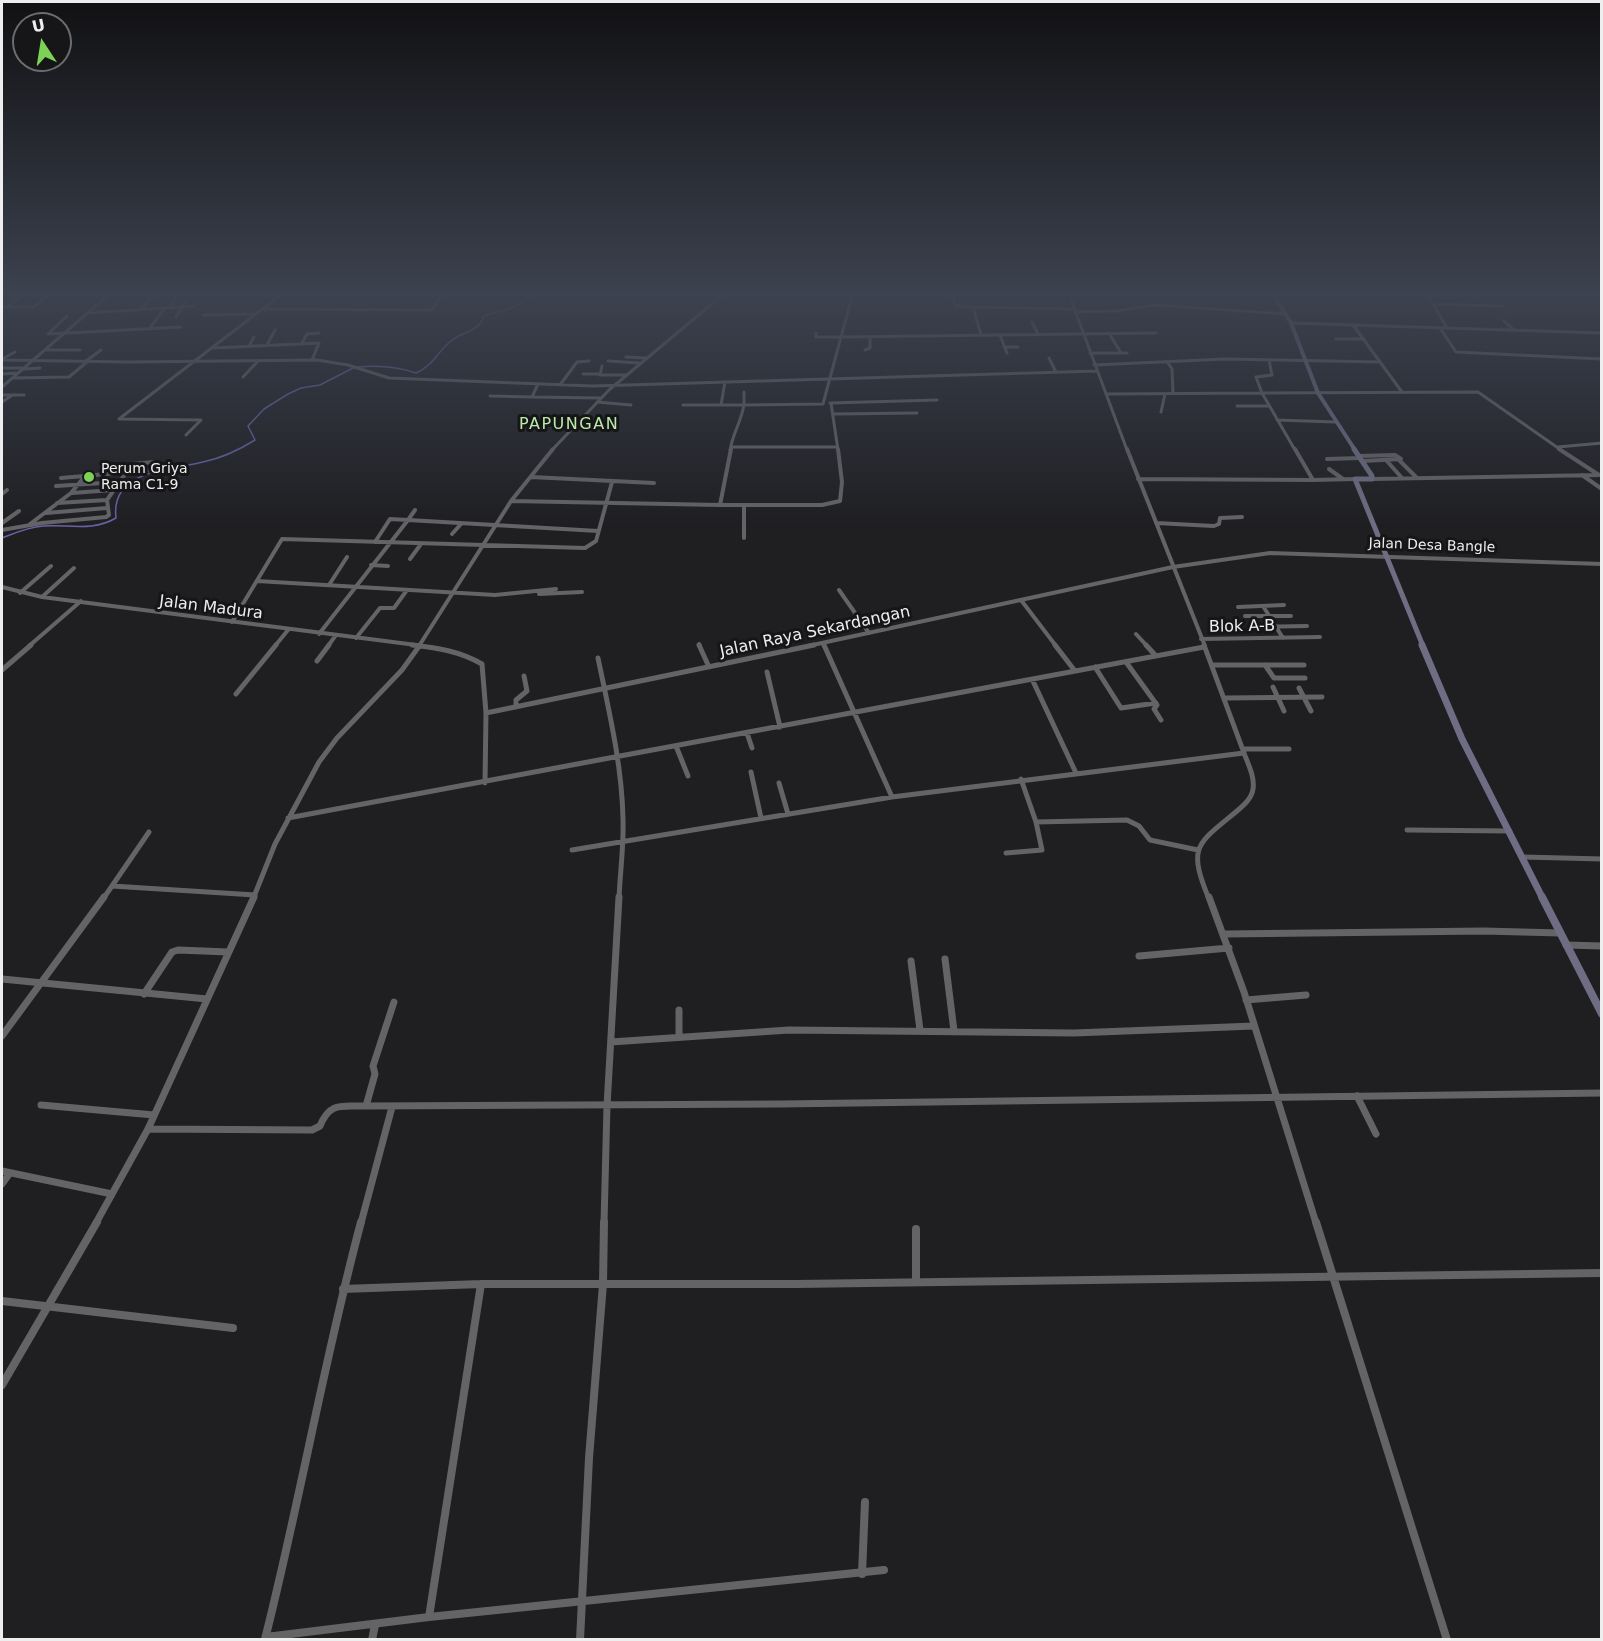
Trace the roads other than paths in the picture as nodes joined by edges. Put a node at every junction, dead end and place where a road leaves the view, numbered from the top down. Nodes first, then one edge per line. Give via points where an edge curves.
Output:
1 (18, 373) edge
2 (73, 374) edge
3 (180, 374) edge
4 (246, 374) edge
5 (374, 374) edge
6 (568, 374) edge
7 (582, 374) dead end
8 (600, 374) joint
9 (805, 374) dead end
10 (830, 374) edge
11 (1005, 374) edge
12 (1097, 374) edge
13 (1172, 374) edge
14 (1272, 374) edge
15 (1310, 374) edge
16 (1388, 374) edge
17 (627, 375) joint
18 (243, 377) dead end
19 (13, 378) junction
20 (428, 379) joint
21 (437, 379) joint
22 (828, 379) junction
23 (805, 380) junction
24 (725, 382) junction
25 (538, 384) junction
26 (560, 385) junction
27 (614, 385) junction
28 (2, 387) edge
29 (744, 392) dead end
30 (1402, 392) junction
31 (1173, 393) junction
32 (1262, 393) junction
33 (1318, 393) junction
34 (1106, 394) junction
35 (1165, 394) junction
36 (2, 395) edge
37 (12, 395) junction
38 (24, 395) dead end
39 (490, 396) dead end
40 (532, 397) junction
41 (601, 398) junction
42 (937, 400) dead end
43 (2, 402) edge
44 (597, 402) junction
45 (877, 402) junction
46 (831, 403) junction
47 (823, 404) junction
48 (631, 405) dead end
49 (683, 405) dead end
50 (722, 405) junction
51 (744, 405) junction
52 (1237, 406) dead end
53 (1268, 406) junction
54 (1161, 412) dead end
55 (917, 413) dead end
56 (833, 414) junction
57 (880, 414) junction
58 (1277, 420) junction
59 (1336, 422) junction
60 (186, 435) dead end
61 (1602, 443) edge
62 (731, 447) junction
63 (837, 447) junction
64 (1558, 447) junction
65 (1361, 458) junction
66 (1327, 459) dead end
67 (1386, 460) junction
68 (1399, 460) junction
69 (154, 462) dead end
70 (132, 464) junction
71 (101, 467) dead end
72 (1329, 469) dead end
73 (152, 470) dead end
74 (128, 473) junction
75 (1582, 475) junction
76 (1600, 475) edge
77 (85, 476) junction
78 (531, 477) junction
79 (1416, 477) junction
80 (61, 478) dead end
81 (1138, 478) junction
82 (1402, 478) junction
83 (1343, 479) junction
84 (1355, 479) junction
85 (1372, 479) junction
86 (1313, 480) junction
87 (118, 482) junction
88 (612, 482) junction
89 (654, 483) dead end
90 (80, 484) junction
91 (56, 486) dead end
92 (1602, 489) edge
93 (7, 490) dead end
94 (112, 490) junction
95 (71, 493) junction
96 (2, 494) edge
97 (107, 500) junction
98 (511, 501) junction
99 (57, 503) junction
100 (605, 503) junction
101 (720, 505) junction
102 (744, 505) junction
103 (107, 508) junction
104 (415, 510) dead end
105 (20, 511) dead end
106 (45, 513) junction
107 (1242, 517) dead end
108 (408, 520) junction
109 (2, 523) edge
110 (461, 524) junction
111 (1156, 524) junction
112 (28, 525) junction
113 (495, 525) junction
114 (2, 531) edge
115 (598, 531) junction
116 (452, 534) dead end
117 (744, 538) dead end
118 (375, 542) junction
119 (390, 542) junction
120 (421, 544) junction
121 (483, 545) junction
122 (1262, 553) joint
123 (1384, 555) junction
124 (347, 557) dead end
125 (410, 559) dead end
126 (1602, 564) edge
127 (371, 565) junction
128 (51, 566) dead end
129 (388, 566) dead end
130 (1173, 567) junction
131 (74, 568) dead end
132 (257, 581) junction
133 (329, 585) junction
134 (2, 587) edge
135 (354, 587) junction
136 (407, 590) junction
137 (556, 590) dead end
138 (838, 590) dead end
139 (582, 592) dead end
140 (20, 593) junction
141 (452, 593) junction
142 (537, 594) dead end
143 (42, 597) junction
144 (1020, 600) junction
145 (81, 602) junction
146 (1284, 605) dead end
147 (1263, 606) junction
148 (1238, 607) dead end
149 (1245, 616) dead end
150 (1270, 616) junction
151 (1291, 616) dead end
152 (232, 622) junction
153 (1307, 626) dead end
154 (1251, 627) dead end
155 (1276, 627) junction
156 (288, 630) junction
157 (320, 633) junction
158 (869, 633) junction
159 (1136, 634) dead end
160 (336, 635) junction
161 (356, 638) junction
162 (1283, 638) junction
163 (1320, 638) dead end
164 (1201, 639) junction
165 (823, 643) junction
166 (699, 644) dead end
167 (419, 645) junction
168 (1204, 647) junction
169 (1156, 656) junction
170 (598, 658) dead end
171 (317, 661) dead end
172 (1126, 662) junction
173 (1212, 665) junction
174 (1265, 665) junction
175 (1304, 665) dead end
176 (709, 667) junction
177 (1095, 667) junction
178 (2, 670) edge
179 (1075, 671) junction
180 (768, 672) dead end
181 (524, 676) dead end
182 (1305, 678) dead end
183 (1032, 679) junction
184 (1273, 687) dead end
185 (1299, 688) dead end
186 (605, 690) junction
187 (236, 694) dead end
188 (1304, 697) junction
189 (1322, 697) dead end
190 (1225, 698) junction
191 (1278, 698) junction
192 (1156, 704) junction
193 (516, 707) junction
194 (1121, 708) junction
195 (1284, 711) dead end
196 (1311, 711) dead end
197 (853, 712) junction
198 (486, 713) junction
199 (1125, 715) dead end
200 (1161, 720) dead end
201 (780, 727) junction
202 (747, 733) junction
203 (676, 746) junction
204 (752, 748) dead end
205 (1289, 749) dead end
206 (1244, 751) junction
207 (616, 758) junction
208 (751, 772) dead end
209 (1076, 773) junction
210 (688, 776) dead end
211 (1022, 779) junction
212 (485, 783) junction
213 (779, 783) dead end
214 (892, 797) junction
215 (788, 814) junction
216 (288, 818) junction
217 (761, 818) junction
218 (1035, 822) junction
219 (1407, 830) dead end
220 (1510, 831) junction
221 (149, 832) dead end
222 (625, 840) junction
223 (572, 850) dead end
224 (1197, 850) junction
225 (1006, 853) dead end
226 (1524, 857) junction
227 (1602, 859) edge
228 (112, 886) junction
229 (255, 895) junction
230 (1560, 933) junction
231 (1225, 934) junction
232 (1566, 945) junction
233 (1602, 946) edge
234 (1229, 948) junction
235 (228, 952) junction
236 (1139, 956) dead end
237 (945, 959) dead end
238 (911, 961) dead end
239 (2, 979) edge
240 (40, 983) junction
241 (144, 994) junction
242 (1306, 995) dead end
243 (207, 999) junction
244 (1245, 1000) junction
245 (394, 1002) dead end
246 (679, 1010) dead end
247 (1602, 1014) edge
248 (1254, 1026) junction
249 (920, 1030) junction
250 (954, 1031) junction
251 (2, 1036) edge
252 (679, 1037) junction
253 (610, 1042) junction
254 (1602, 1093) edge
255 (1357, 1096) junction
256 (1277, 1097) junction
257 (41, 1105) dead end
258 (366, 1106) junction
259 (607, 1106) junction
260 (392, 1107) junction
261 (154, 1115) junction
262 (148, 1129) junction
263 (1376, 1134) dead end
264 (6, 1172) edge
265 (2, 1184) edge
266 (112, 1194) junction
267 (916, 1229) dead end
268 (1602, 1273) edge
269 (1332, 1276) junction
270 (916, 1282) junction
271 (481, 1284) junction
272 (603, 1284) junction
273 (343, 1289) junction
274 (2, 1301) edge
275 (47, 1308) junction
276 (233, 1328) dead end
277 (2, 1385) edge
278 (865, 1502) dead end
279 (884, 1570) dead end
280 (862, 1574) junction
281 (581, 1602) junction
282 (429, 1617) junction
283 (375, 1625) junction
284 (266, 1638) edge
285 (372, 1640) edge
286 (580, 1640) edge
287 (1447, 1640) edge

1 - 19 street
2 - 19 street via 69,377
3 - 60 street via 119,419 201,420
4 - 18 street
5 - 20 street
6 - 26 street
7 - 8 street
8 - 17 street
9 - 23 street
10 - 22 street
11 - 22 street
12 - 34 street
13 - 31 street
14 - 32 street via 1256,377
15 - 33 street
16 - 30 street
17 - 27 street
19 - 28 street
20 - 21 street
21 - 25 street
22 - 23 street
22 - 47 street
23 - 24 street
24 - 27 street
24 - 50 street
25 - 26 street
25 - 40 street
26 - 27 street
27 - 41 street
29 - 51 street
30 - 33 street
30 - 64 street via 1480,393
31 - 32 street
31 - 35 street
32 - 33 street
32 - 53 street
33 - 59 street
34 - 35 street
34 - 81 street
35 - 54 street
36 - 37 street
37 - 38 street
37 - 43 street
39 - 40 street
40 - 41 street
41 - 44 street
42 - 45 street
44 - 48 street
44 - 78 street
45 - 46 street
45 - 57 street
46 - 47 street
46 - 56 street
47 - 51 street
49 - 50 street
50 - 51 street
51 - 62 street
52 - 53 street
53 - 58 street
55 - 57 street
56 - 57 street
56 - 63 street
58 - 59 street
58 - 86 street
59 - 65 street
61 - 64 street
62 - 63 street
62 - 101 street
63 - 102 street via 840,501 822,505
64 - 76 street
65 - 66 street
65 - 67 street
65 - 68 street via 1395,454
65 - 85 street
67 - 68 street
67 - 82 street
68 - 79 street
69 - 70 street
70 - 71 street
70 - 74 street
72 - 83 street
73 - 74 street
74 - 77 street
74 - 87 street
75 - 76 street
75 - 79 street
75 - 92 street
77 - 80 street
77 - 90 street
78 - 88 street
78 - 98 street
79 - 82 street
81 - 86 street
81 - 111 street
82 - 85 street
83 - 84 street
83 - 86 street
84 - 85 street
84 - 123 street
87 - 90 street
87 - 94 street
88 - 89 street
88 - 100 street
90 - 91 street
90 - 95 street
93 - 96 street
94 - 95 street
94 - 97 street
95 - 99 street
97 - 99 street
97 - 103 street
98 - 100 street
98 - 113 street
99 - 106 street
100 - 101 street
100 - 115 street
101 - 102 street
102 - 117 street
103 - 106 street
103 - 112 street via 109,515 104,518
104 - 108 street
105 - 109 street
106 - 112 street
107 - 111 street via 1220,518 1214,526
108 - 110 street
108 - 118 street via 390,519
108 - 119 street
110 - 113 street
110 - 116 street
111 - 130 street
112 - 114 street
113 - 115 street
113 - 121 street
115 - 121 street via 596,541 585,548
118 - 119 street
118 - 132 street via 282,539
119 - 120 street
119 - 127 street
120 - 121 street
120 - 125 street
121 - 141 street
122 - 123 street, Jalan Desa Bangle
122 - 130 street, Jalan Raya Sekardangan
123 - 126 street, Jalan Desa Bangle
123 - 220 street via 1462,739
124 - 133 street
127 - 129 street
127 - 135 street
128 - 140 street
130 - 144 street, Jalan Raya Sekardangan
130 - 164 street
131 - 143 street
132 - 133 street
132 - 152 street
133 - 135 street
134 - 140 street, Jalan Madura
135 - 136 street
135 - 157 street
136 - 141 street
136 - 161 street via 394,608 380,608
137 - 141 street via 504,595
138 - 158 street
139 - 142 street
140 - 143 street, Jalan Madura
141 - 167 street
143 - 145 street, Jalan Madura
144 - 158 street, Jalan Raya Sekardangan
144 - 179 street
145 - 152 street, Jalan Madura
145 - 178 street
146 - 147 street
147 - 148 street
147 - 150 street
149 - 150 street
150 - 151 street
150 - 155 street
152 - 156 street, Jalan Madura
153 - 155 street
154 - 155 street
155 - 162 street
156 - 157 street, Jalan Madura
156 - 187 street
157 - 160 street, Jalan Madura
158 - 165 street, Jalan Raya Sekardangan
159 - 169 street
160 - 161 street, Jalan Madura
160 - 171 street
161 - 167 street, Jalan Madura
162 - 163 street, Blok A-B
162 - 164 street, Blok A-B
164 - 168 street
165 - 176 street, Jalan Raya Sekardangan
165 - 197 street
166 - 176 street
167 - 198 street via 466,655 482,664
167 - 216 street via 402,670 319,762
168 - 169 street
168 - 173 street
169 - 172 street
170 - 186 street
172 - 177 street
172 - 192 street
173 - 174 street
173 - 190 street
174 - 175 street
174 - 182 street via 1274,678
176 - 186 street, Jalan Raya Sekardangan
177 - 179 street
177 - 194 street
179 - 183 street
180 - 201 street
181 - 193 street via 527,690 517,699
183 - 197 street
183 - 209 street
184 - 191 street
185 - 188 street
186 - 193 street, Jalan Raya Sekardangan
186 - 207 street
188 - 189 street
188 - 191 street
188 - 196 street
190 - 191 street
190 - 206 street
191 - 195 street
192 - 194 street
192 - 200 street via 1154,710
193 - 198 street, Jalan Raya Sekardangan
194 - 199 street
197 - 201 street
197 - 214 street
198 - 212 street
201 - 202 street
202 - 203 street
202 - 204 street
203 - 207 street
203 - 210 street
205 - 206 street
206 - 209 street
206 - 224 street via 1253,792
207 - 212 street
207 - 222 street
208 - 217 street
209 - 211 street
211 - 214 street
211 - 218 street
212 - 216 street
213 - 215 street
214 - 215 street
215 - 217 street
216 - 229 street
217 - 222 street
218 - 224 street via 1122,819 1136,824 1150,840
218 - 225 street via 1042,850
219 - 220 street
220 - 226 street
221 - 228 street
222 - 223 street
222 - 253 street
224 - 231 street via 1197,864
226 - 227 street
226 - 230 street
228 - 229 street
228 - 240 street
229 - 235 street
230 - 231 street
230 - 232 street
231 - 234 street
232 - 233 street
232 - 247 street
234 - 236 street
234 - 244 street
235 - 241 street via 172,952
235 - 243 street
237 - 250 street
238 - 249 street
239 - 240 street
240 - 241 street
240 - 251 street
241 - 243 street
242 - 244 street
243 - 261 street
244 - 248 street
245 - 258 street via 373,1067 375,1074
246 - 252 street
248 - 250 street via 1147,1032
248 - 256 street
249 - 250 street
249 - 252 street via 789,1030
252 - 253 street
253 - 259 street
254 - 255 street
255 - 256 street
255 - 263 street
256 - 259 street
256 - 269 street
257 - 261 street
258 - 260 street
258 - 262 street via 330,1108 320,1126 312,1130
259 - 260 street
259 - 272 street
260 - 273 street
261 - 262 street
262 - 266 street
264 - 265 street
264 - 266 street
266 - 275 street
267 - 270 street
268 - 269 street
269 - 270 street
269 - 287 street
270 - 272 street
271 - 272 street
271 - 273 street
271 - 282 street
272 - 281 street
273 - 284 street
274 - 275 street
275 - 276 street
275 - 277 street
278 - 280 street
279 - 280 street
280 - 281 street
281 - 282 street
281 - 286 street
282 - 283 street
283 - 284 street
283 - 285 street

